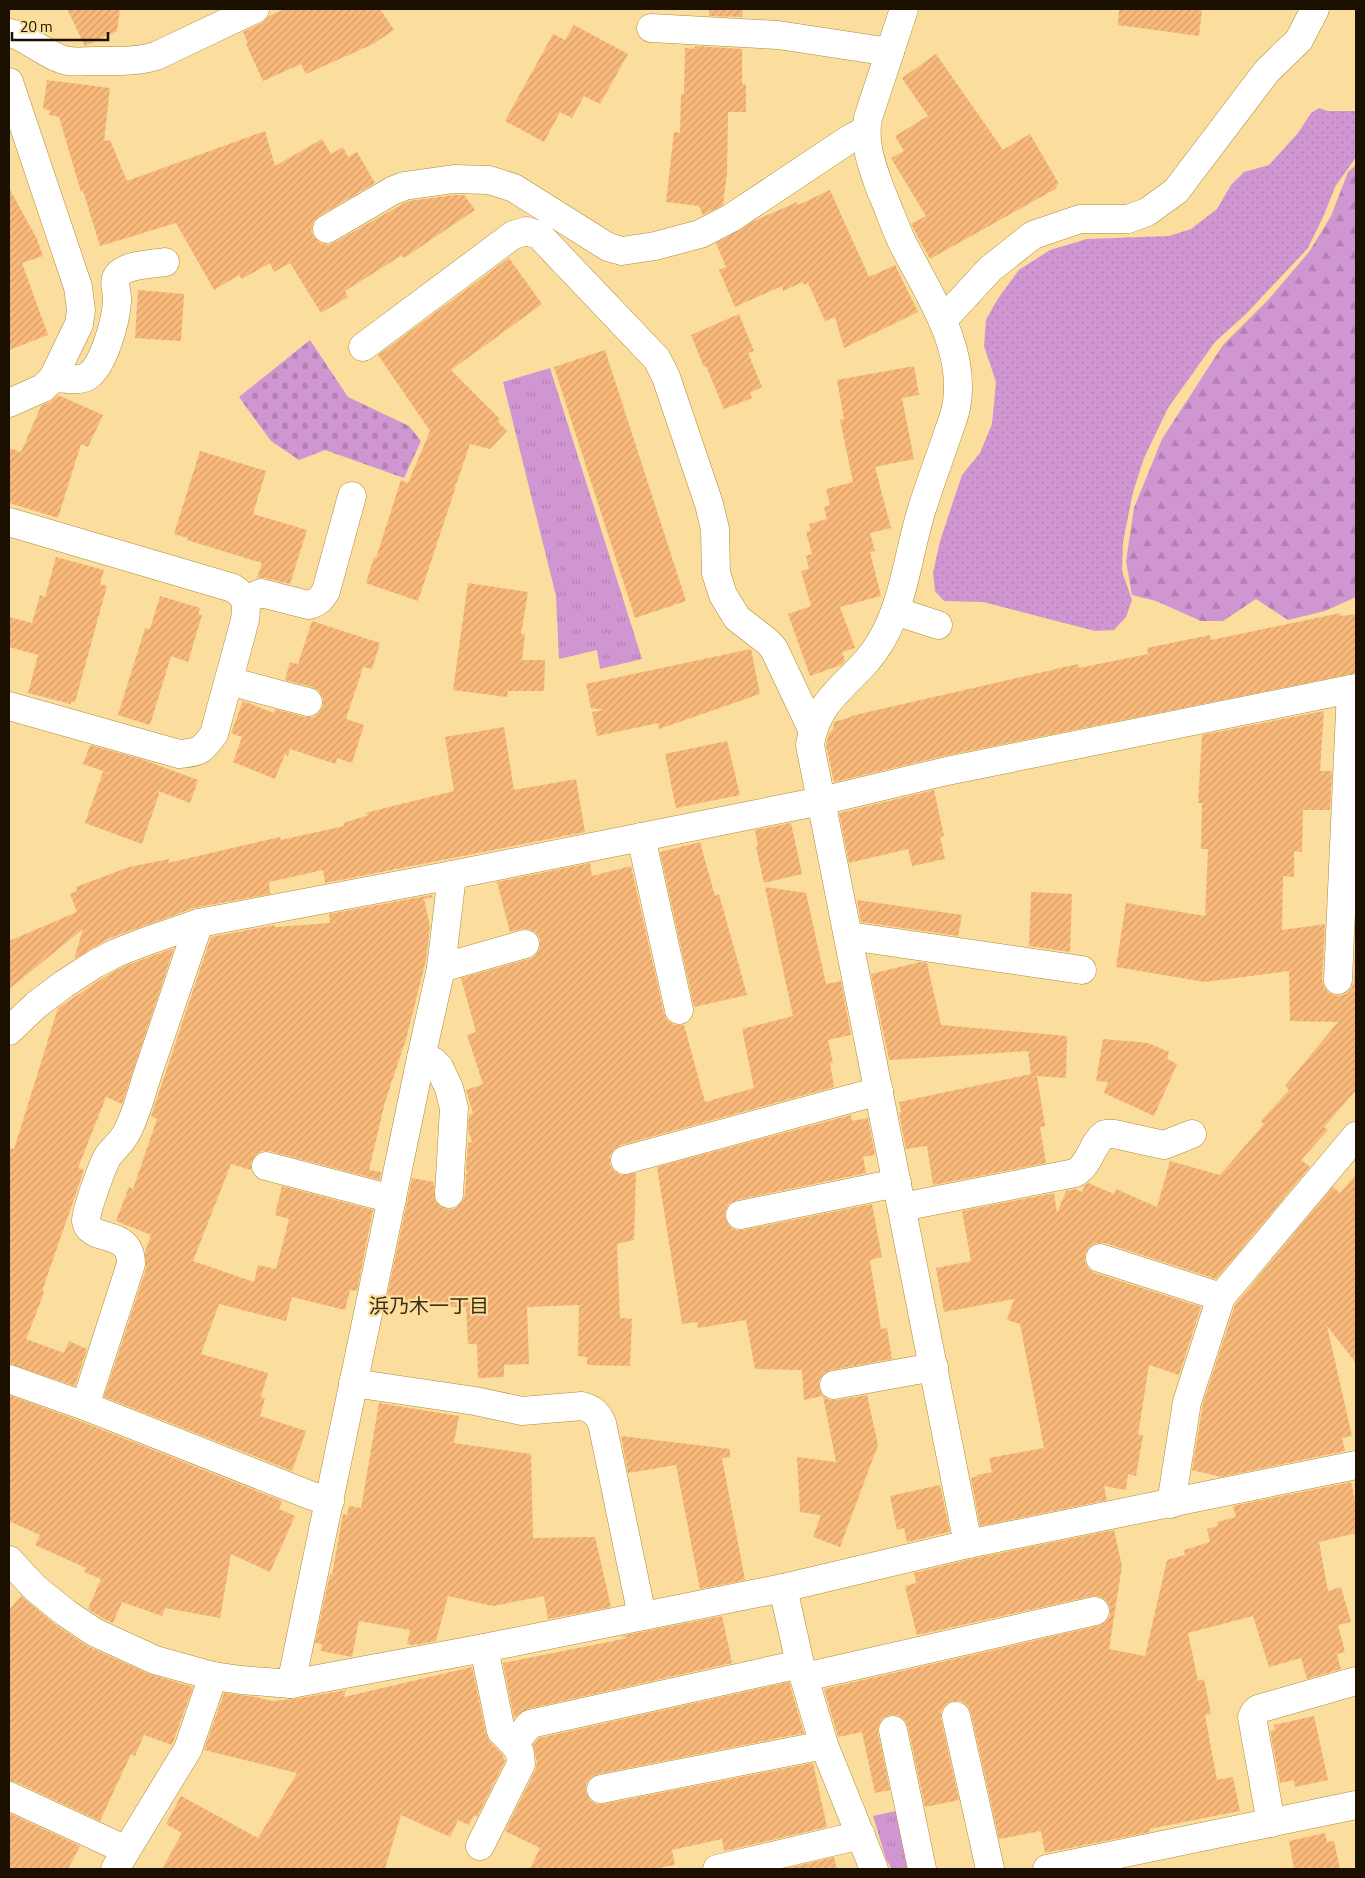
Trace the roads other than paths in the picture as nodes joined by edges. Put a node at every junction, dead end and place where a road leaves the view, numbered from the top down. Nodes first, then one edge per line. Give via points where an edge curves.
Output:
1 (255, 9) edge
2 (904, 9) edge
3 (1315, 9) edge
4 (223, 16) edge
5 (651, 28) dead end
6 (9, 34) edge
7 (890, 52) junction
8 (9, 82) edge
9 (865, 132) junction
10 (327, 229) dead end
11 (165, 262) dead end
12 (943, 320) junction
13 (363, 347) dead end
14 (53, 378) junction
15 (9, 403) edge
16 (352, 496) dead end
17 (9, 522) edge
18 (245, 600) junction
19 (894, 611) junction
20 (938, 625) dead end
21 (229, 681) junction
22 (1354, 688) edge
23 (308, 702) dead end
24 (9, 706) edge
25 (812, 729) junction
26 (821, 801) junction
27 (640, 837) junction
28 (452, 875) junction
29 (200, 923) junction
30 (849, 936) junction
31 (525, 944) dead end
32 (441, 968) junction
33 (1082, 970) dead end
34 (1338, 980) dead end
35 (680, 1010) dead end
36 (9, 1032) edge
37 (421, 1058) junction
38 (879, 1091) junction
39 (1192, 1134) dead end
40 (1356, 1136) edge
41 (625, 1160) dead end
42 (266, 1166) dead end
43 (450, 1194) dead end
44 (900, 1195) junction
45 (392, 1199) junction
46 (740, 1215) dead end
47 (1100, 1258) dead end
48 (1221, 1297) junction
49 (934, 1366) junction
50 (9, 1379) edge
51 (354, 1383) junction
52 (834, 1385) dead end
53 (85, 1406) junction
54 (1356, 1465) edge
55 (330, 1501) junction
56 (1170, 1504) junction
57 (968, 1544) junction
58 (9, 1560) edge
59 (783, 1588) junction
60 (1096, 1611) dead end
61 (642, 1616) junction
62 (484, 1648) junction
63 (802, 1670) junction
64 (213, 1676) junction
65 (1356, 1681) edge
66 (291, 1684) junction
67 (956, 1716) dead end
68 (893, 1730) dead end
69 (514, 1744) junction
70 (824, 1745) junction
71 (601, 1789) dead end
72 (9, 1796) edge
73 (1356, 1805) edge
74 (1271, 1823) junction
75 (861, 1835) junction
76 (480, 1846) dead end
77 (120, 1860) edge
78 (717, 1869) edge
79 (874, 1869) edge
80 (922, 1869) edge
81 (990, 1869) edge
82 (1047, 1869) edge

1 - 4 street
2 - 7 street
3 - 12 street via 1299,40 1267,71 1176,190 1146,212 1128,219 1080,219 1033,235 990,268
4 - 6 street via 156,56 139,61 68,61
5 - 7 street via 778,35
7 - 9 street
8 - 14 street via 80,298 79,324
9 - 10 street via 851,138 731,218 700,234 655,246 622,251 608,247 514,188 474,178 392,190
9 - 12 street via 873,170 901,239
11 - 14 street via 129,268 116,276 116,316 103,355 88,376
12 - 19 street via 958,377 956,408 912,542
13 - 25 street via 512,235 526,231 539,235 657,359 709,504 715,529 716,573 724,595 737,618 774,649
14 - 15 street via 43,388
16 - 18 street via 322,598 308,605 261,593
17 - 18 street via 233,588
18 - 21 street via 245,620
19 - 20 street
19 - 25 street via 880,643 828,702
21 - 23 street
21 - 24 street via 214,734 204,748 192,753 179,754
22 - 26 street via 957,769
22 - 34 street
25 - 26 street via 810,745
26 - 27 street
26 - 30 street
27 - 28 street
27 - 35 street
28 - 29 street
28 - 32 street
29 - 36 street via 144,942 95,964 36,1005
29 - 53 street via 128,1131 104,1164 88,1210 88,1227 127,1247 131,1264
30 - 33 street
30 - 38 street
31 - 32 street
32 - 37 street
37 - 43 street via 433,1060 439,1067 454,1108
37 - 45 street
38 - 41 street
38 - 44 street
39 - 44 street via 1164,1145 1105,1134 1085,1165 1075,1173
40 - 48 street
42 - 45 street
44 - 46 street
44 - 49 street
45 - 51 street
47 - 48 street
48 - 56 street via 1187,1402
49 - 52 street
49 - 57 street
50 - 53 street
51 - 55 street
51 - 61 street via 522,1411 591,1408 602,1423
53 - 55 street
54 - 56 street
55 - 66 street
56 - 57 street
57 - 59 street
58 - 64 street via 35,1588 94,1632 154,1660
59 - 61 street
59 - 63 street
60 - 63 street
61 - 62 street
62 - 66 street
62 - 69 street via 501,1731
63 - 69 street via 530,1724
63 - 70 street
64 - 66 street
64 - 77 street via 188,1749
65 - 74 street via 1258,1709 1254,1713 1252,1717
67 - 81 street
68 - 80 street
69 - 76 street via 520,1753 521,1764
70 - 71 street
70 - 75 street
72 - 77 street
73 - 74 street
74 - 82 street
75 - 78 street
75 - 79 street

